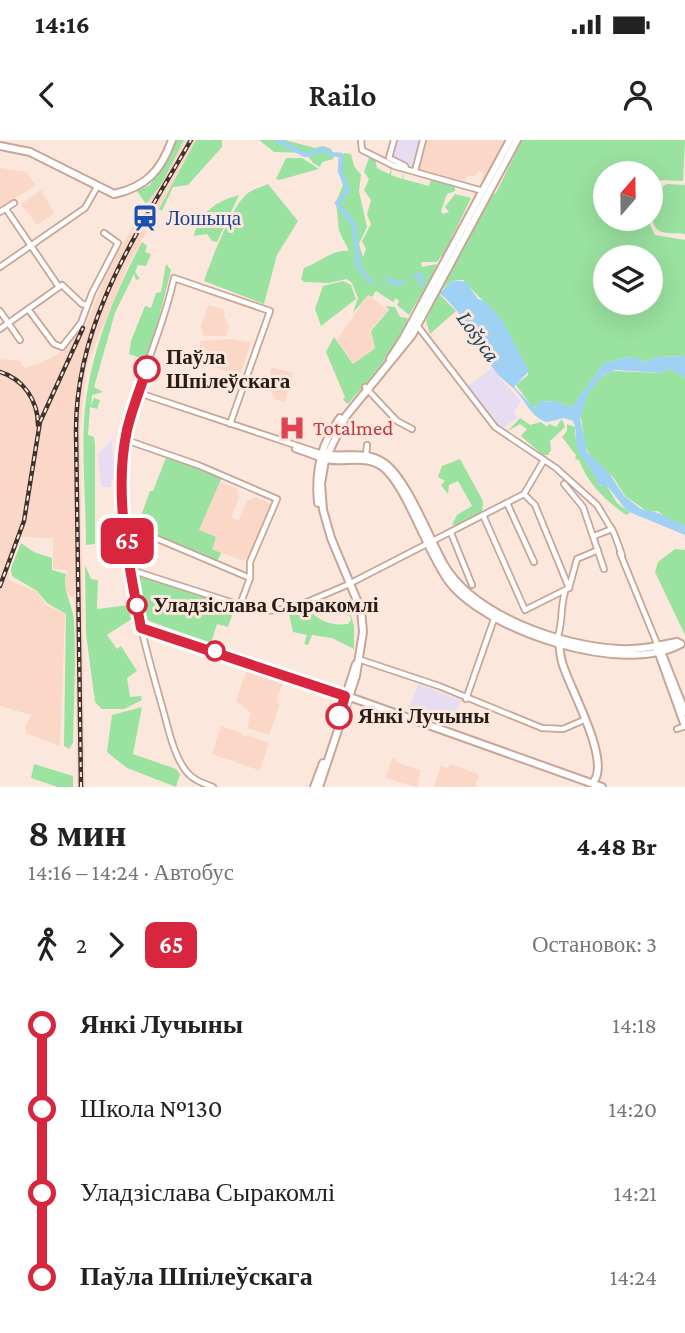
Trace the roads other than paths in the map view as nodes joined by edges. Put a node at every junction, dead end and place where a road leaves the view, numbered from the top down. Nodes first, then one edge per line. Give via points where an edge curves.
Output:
1 (170, 140) edge
2 (361, 140) edge
3 (394, 140) edge
4 (423, 140) edge
5 (510, 140) edge
6 (517, 140) edge
7 (0, 146) edge
8 (406, 169) junction
9 (415, 171) junction
10 (96, 188) junction
11 (485, 192) junction
12 (14, 203) dead end
13 (6, 209) junction
14 (0, 212) edge
15 (104, 233) dead end
16 (30, 246) junction
17 (0, 267) edge
18 (61, 286) junction
19 (87, 305) junction
20 (28, 309) junction
21 (0, 311) edge
22 (8, 323) junction
23 (415, 323) junction
24 (0, 329) edge
25 (20, 340) dead end
26 (366, 389) junction
27 (139, 393) junction
28 (230, 424) junction
29 (412, 429) dead end
30 (126, 440) junction
31 (278, 441) junction
32 (367, 445) dead end
33 (330, 446) junction
34 (310, 454) junction
35 (366, 455) junction
36 (324, 457) junction
37 (337, 457) junction
38 (543, 461) junction
39 (320, 469) junction
40 (564, 484) dead end
41 (524, 494) junction
42 (507, 503) junction
43 (483, 515) junction
44 (611, 529) junction
45 (126, 531) junction
46 (451, 533) junction
47 (594, 536) junction
48 (429, 542) junction
49 (598, 550) junction
50 (534, 562) dead end
51 (604, 569) dead end
52 (131, 570) junction
53 (250, 578) junction
54 (349, 584) junction
55 (472, 585) dead end
56 (567, 590) junction
57 (240, 605) junction
58 (494, 619) junction
59 (141, 628) junction
60 (559, 639) junction
61 (551, 640) junction
62 (659, 649) junction
63 (360, 660) junction
64 (348, 697) junction
65 (466, 699) junction
66 (685, 712) edge
67 (582, 720) junction
68 (685, 726) edge
69 (677, 729) dead end
70 (593, 784) edge
71 (213, 787) edge
72 (317, 787) edge
73 (602, 787) edge
74 (611, 787) edge

1 - 10 main road via 153,177 114,194
2 - 8 street via 363,151
3 - 8 street via 389,158
4 - 9 street
5 - 11 main road
6 - 11 main road
7 - 10 main road via 23,149
8 - 9 street
9 - 11 street
10 - 16 street via 85,208
11 - 23 main road
12 - 13 street
13 - 14 street
13 - 16 street
15 - 19 street via 118,243
16 - 17 street
16 - 18 street
18 - 19 street
18 - 20 street
19 - 20 street via 81,323 62,347 54,344
20 - 22 street
21 - 22 street
22 - 24 street
22 - 25 street
23 - 26 main road
23 - 38 street via 489,423
26 - 29 street via 397,421
26 - 33 main road
26 - 36 main road via 335,425
27 - 28 street
27 - 28 street via 174,278 270,311
27 - 30 street
28 - 31 street
30 - 45 street via 122,479
30 - 53 street via 277,499 250,562
31 - 34 street
31 - 36 street
32 - 35 street
33 - 36 main road
33 - 37 main road
34 - 36 street
34 - 39 street
35 - 37 main road
35 - 48 main road via 385,461 401,482
36 - 37 main road
36 - 39 main road
37 - 39 main road
37 - 48 main road via 365,460 383,468
38 - 41 street
38 - 44 street via 593,502
39 - 54 main road via 316,485 321,519
40 - 47 street via 583,507
41 - 42 street
41 - 56 street via 534,505
42 - 43 street
42 - 50 street
43 - 46 street
43 - 56 street via 525,610
44 - 47 street
44 - 62 street
45 - 52 street
45 - 53 street via 139,531
46 - 48 street
46 - 55 street
47 - 49 street
48 - 54 street
48 - 58 main road via 444,575 458,592
48 - 60 main road via 476,602
49 - 51 street
49 - 56 street via 577,559
52 - 57 street
52 - 59 street
53 - 57 street
54 - 57 street via 287,610
54 - 63 main road via 363,619
54 - 64 main road via 360,620
56 - 60 street via 559,613
58 - 61 main road
58 - 65 street
59 - 64 street
59 - 71 street via 178,755 192,777
60 - 61 main road
60 - 62 main road via 606,648
60 - 67 main road via 563,666
61 - 67 main road
62 - 66 main road
62 - 68 main road
63 - 64 main road
63 - 65 street
64 - 70 main road
64 - 72 main road
65 - 67 street via 547,730
67 - 70 main road via 592,749
68 - 69 street
70 - 73 main road
70 - 74 main road

